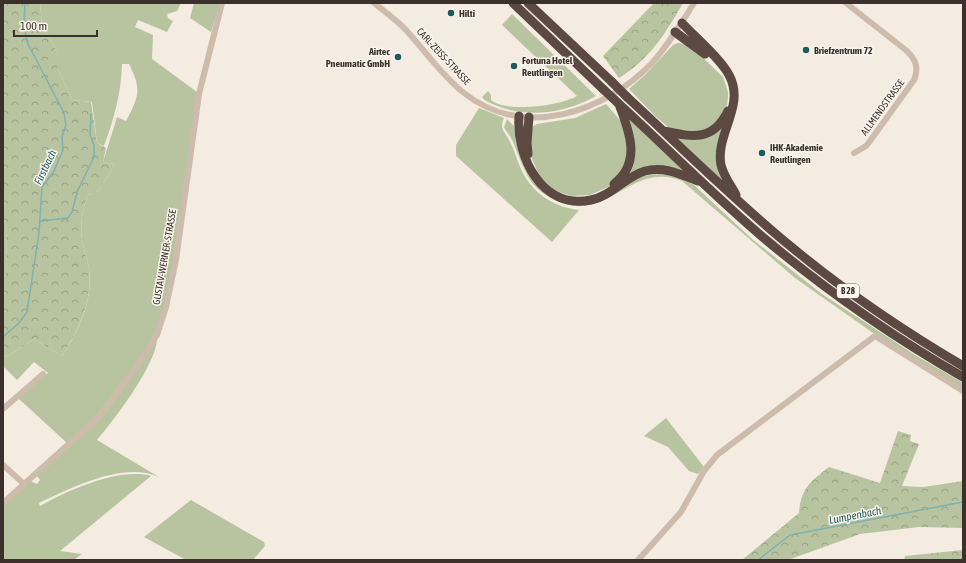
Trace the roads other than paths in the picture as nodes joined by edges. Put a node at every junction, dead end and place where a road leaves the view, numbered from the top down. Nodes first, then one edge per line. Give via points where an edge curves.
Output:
1 (222, 3) edge
2 (374, 3) edge
3 (513, 3) edge
4 (528, 3) edge
5 (694, 3) edge
6 (846, 3) edge
7 (682, 23) junction
8 (675, 32) junction
9 (619, 103) junction
10 (519, 116) junction
11 (529, 117) junction
12 (664, 131) junction
13 (854, 153) dead end
14 (704, 183) junction
15 (741, 203) junction
16 (963, 366) edge
17 (43, 374) dead end
18 (963, 377) edge
19 (963, 391) edge
20 (3, 409) edge
21 (3, 465) edge
22 (24, 484) junction
23 (3, 503) edge
24 (638, 560) edge

1 - 22 street, GUSTAV-WERNER-STRASSE via 199,94 176,260 160,328 149,349 111,402
2 - 10 street, CARL-ZEISS-STRASSE via 404,28 464,93 490,108
3 - 9 highway, B 28, bridge
4 - 12 highway, B 28, bridge
5 - 7 street
6 - 13 street, ALLMENDSTRASSE via 910,54 917,68 914,80 870,141
7 - 8 street
7 - 15 highway via 723,67 734,86 734,103 721,145 721,159 724,175
8 - 11 street via 644,70 603,100 567,114
8 - 12 highway via 700,50 721,70 728,82 731,99 724,118 712,130 692,137
9 - 11 highway via 630,135 630,157 616,183 591,196 571,197 561,194 552,190 539,178 530,162 528,152
9 - 14 highway, B 28
10 - 11 street, CARL-ZEISS-STRASSE
10 - 14 highway via 521,144 531,171 543,187 560,197 591,200 636,175 656,170 667,170
12 - 15 highway, B 28
14 - 18 highway, B 28 via 765,238 826,287 895,336
15 - 16 highway, B 28 via 849,292
17 - 20 street
19 - 24 street via 875,336 717,456 704,471 681,512
21 - 22 street
22 - 23 street, GUSTAV-WERNER-STRASSE

